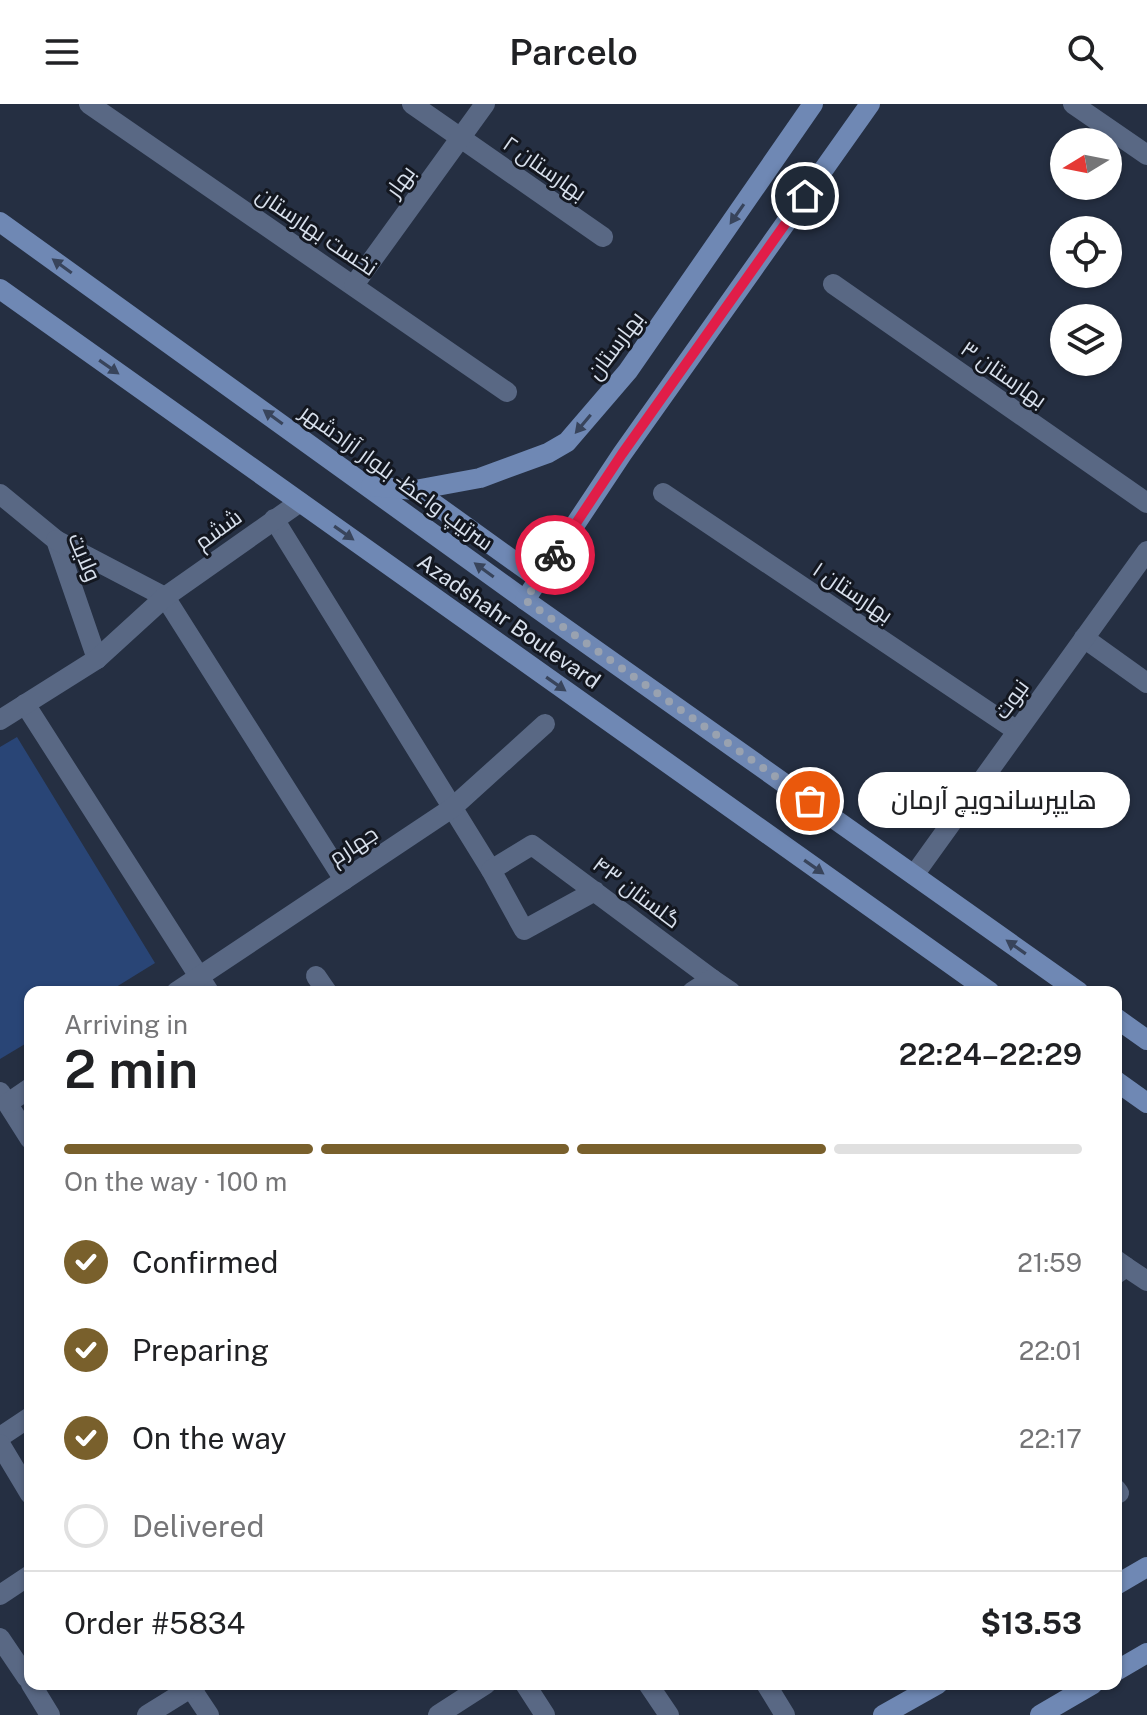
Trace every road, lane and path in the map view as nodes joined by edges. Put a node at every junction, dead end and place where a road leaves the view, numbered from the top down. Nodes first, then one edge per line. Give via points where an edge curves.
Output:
1 (412, 104) edge
2 (485, 104) edge
3 (813, 104) edge
4 (870, 104) edge
5 (1073, 104) edge
6 (97, 106) edge
7 (460, 138) junction
8 (1147, 155) edge
9 (0, 222) edge
10 (603, 237) dead end
11 (833, 284) dead end
12 (354, 285) junction
13 (0, 289) edge
14 (507, 392) dead end
15 (371, 486) junction
16 (415, 490) junction
17 (663, 493) dead end
18 (0, 494) edge
19 (300, 502) junction
20 (1147, 503) edge
21 (274, 519) junction
22 (56, 540) junction
23 (1147, 551) edge
24 (539, 579) junction
25 (165, 597) junction
26 (525, 600) junction
27 (1084, 638) junction
28 (97, 659) junction
29 (1147, 683) edge
30 (25, 704) junction
31 (0, 720) edge
32 (545, 724) dead end
33 (1017, 731) junction
34 (452, 808) junction
35 (491, 870) junction
36 (914, 875) junction
37 (344, 880) junction
38 (595, 891) junction
39 (712, 979) junction
40 (204, 984) edge
41 (701, 986) edge
42 (722, 986) edge
43 (982, 986) edge
44 (1071, 986) edge
45 (1122, 1022) edge
46 (1147, 1040) edge
47 (1122, 1085) edge
48 (24, 1090) edge
49 (4, 1097) edge
50 (1147, 1103) edge
51 (24, 1129) edge
52 (1122, 1268) edge
53 (1147, 1281) edge
54 (24, 1421) edge
55 (0, 1437) edge
56 (0, 1444) edge
57 (24, 1484) edge
58 (1147, 1567) edge
59 (24, 1579) edge
60 (1122, 1582) edge
61 (0, 1595) edge
62 (0, 1638) edge
63 (1147, 1653) edge
64 (1122, 1668) edge
65 (24, 1673) edge
66 (35, 1690) edge
67 (188, 1690) edge
68 (196, 1690) edge
69 (477, 1690) edge
70 (529, 1690) edge
71 (652, 1690) edge
72 (770, 1690) edge
73 (927, 1690) edge
74 (1083, 1690) edge
75 (50, 1715) edge
76 (147, 1715) edge
77 (209, 1715) edge
78 (438, 1715) edge
79 (545, 1715) edge
80 (669, 1715) edge
81 (785, 1715) edge
82 (883, 1715) edge
83 (1040, 1715) edge

1 - 7 street, بهارستان ۲
2 - 7 street, بهار
3 -> 16 main road, بهارستان via 628,371 567,442 480,478
4 - 24 main road
5 - 8 street
6 - 12 street, نخست بهارستان
7 - 10 street, بهارستان ۲
7 - 12 street, بهار
15 -> 9 main road, سرتیپ واعظ - بلوار آزادشهر
11 - 20 street, بهارستان ۳
12 - 14 street, نخست بهارستان
13 -> 19 main road, Azadshahr Boulevard
15 - 16 main road, بهارستان
26 -> 15 main road, سرتیپ واعظ - بلوار آزادشهر
16 - 24 main road
17 - 33 street, بهارستان ۱
18 - 22 street, ولایت
19 - 21 street, ششم
19 -> 43 main road, Azadshahr Boulevard
21 - 25 street, ششم
21 - 34 street
22 - 25 street
22 - 28 street, ولایت
23 - 27 street, نبوت
24 - 26 main road
25 - 28 street, ششم
25 - 37 street
26 - 36 main road, سرتیپ واعظ - بلوار آزادشهر
27 - 29 street
27 - 33 street, نبوت
28 - 30 street, ششم
30 - 31 street, ششم
30 - 40 street
32 - 34 street, جهارم
33 - 36 street, نبوت
34 - 35 street
34 - 37 street, جهارم
35 - 38 street, گلستان ۴۳ via 532,845
35 - 38 street via 524,930
44 -> 36 main road, سرتیپ واعظ - بلوار آزادشهر
37 - 40 street, جهارم
38 - 39 street, گلستان ۴۳
39 - 41 street
39 - 42 street, گلستان ۴۳
45 - 46 main road
47 - 50 main road
48 - 49 street
49 - 51 street
52 - 53 street
54 - 55 street
56 - 57 street
58 - 60 main road
59 - 61 street
62 - 65 street
63 - 64 main road
66 - 75 street
67 - 76 street
68 - 77 street
69 - 78 street
70 - 79 street
71 - 80 street
72 - 81 street
73 - 82 main road
74 - 83 main road

